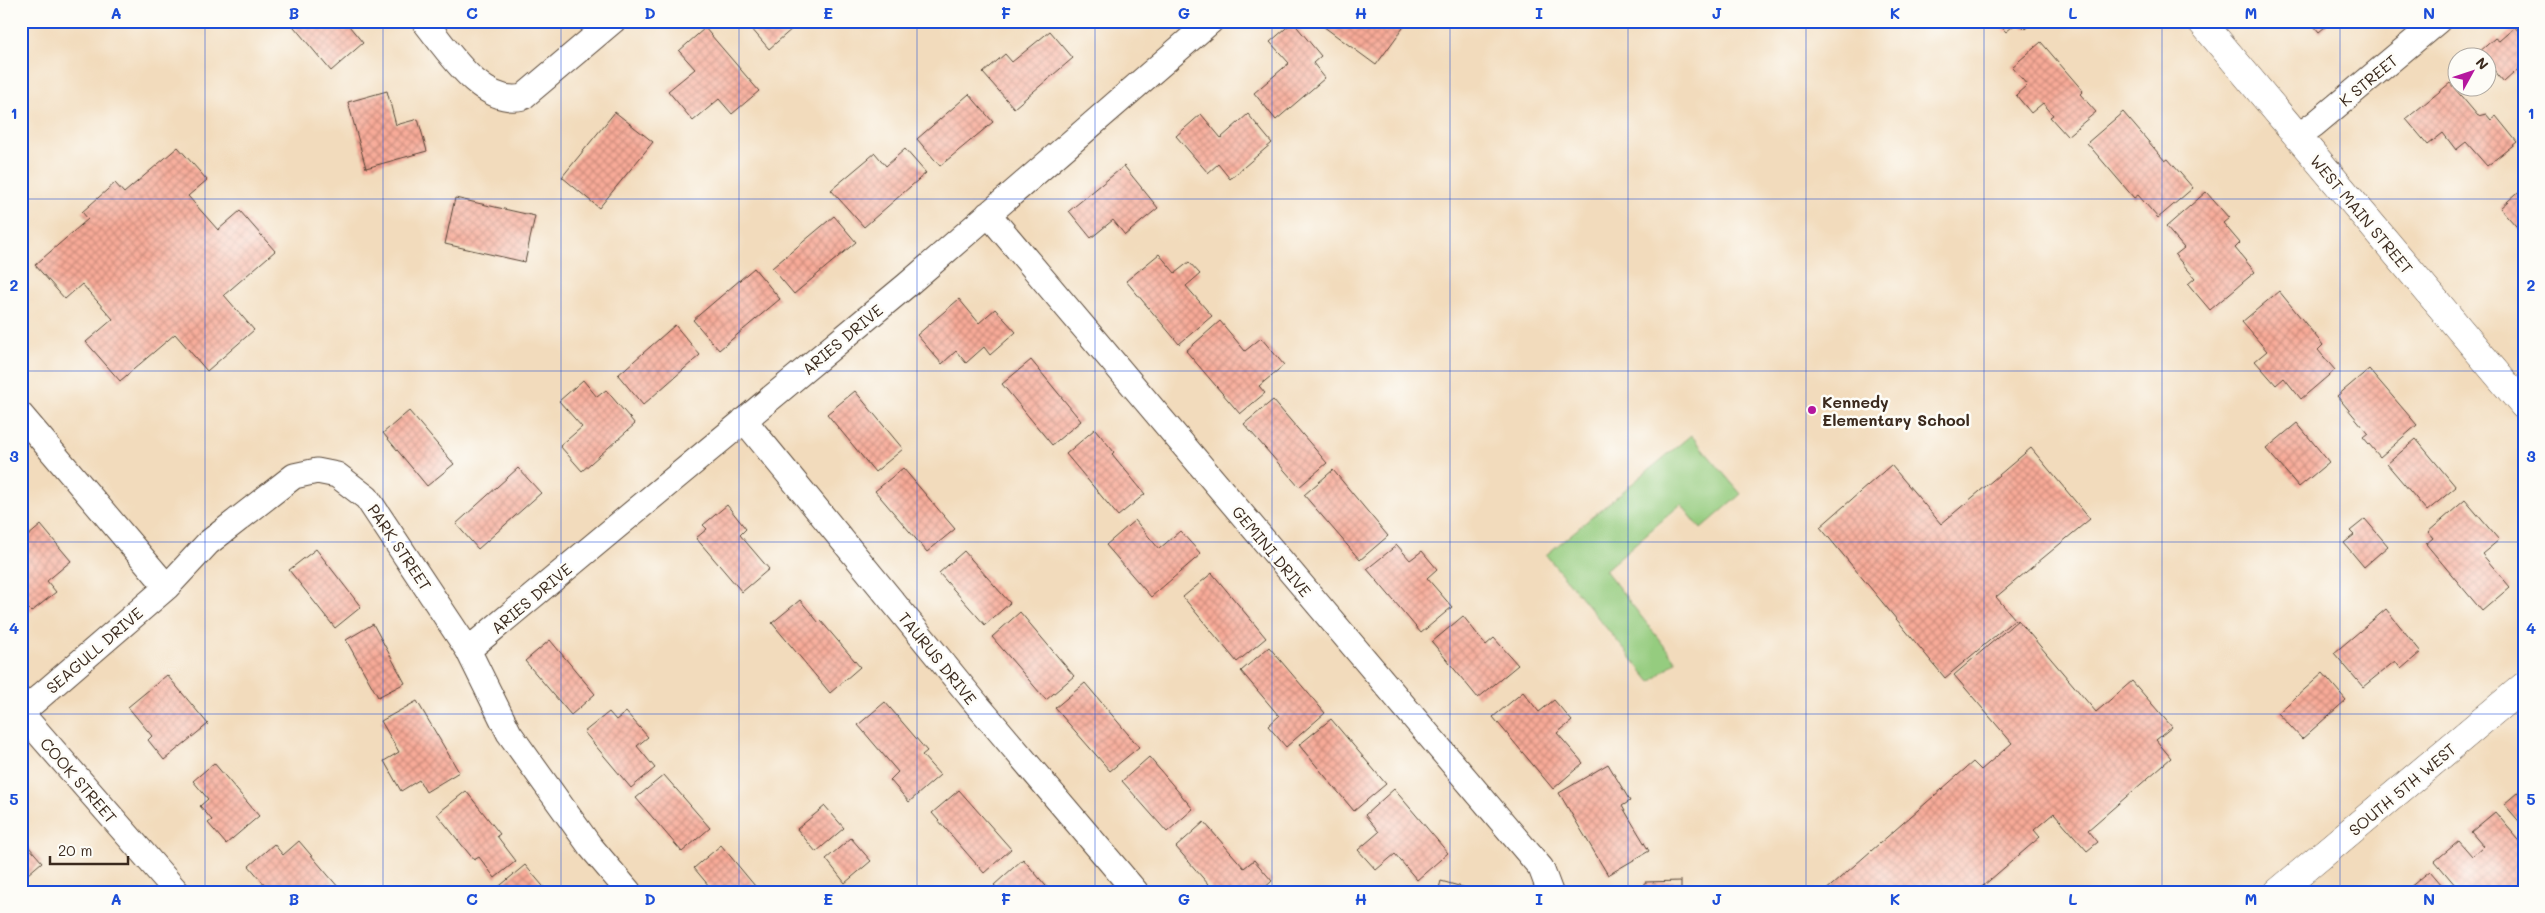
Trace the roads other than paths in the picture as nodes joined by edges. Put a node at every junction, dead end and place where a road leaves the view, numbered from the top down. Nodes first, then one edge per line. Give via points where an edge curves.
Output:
1 (424, 21) edge
2 (613, 21) edge
3 (1210, 21) edge
4 (2201, 21) edge
5 (2438, 21) edge
6 (2298, 136) junction
7 (988, 214) junction
8 (2524, 406) edge
9 (21, 415) edge
10 (744, 420) junction
11 (168, 587) junction
12 (468, 650) junction
13 (2524, 686) edge
14 (21, 713) edge
15 (177, 892) edge
16 (629, 892) edge
17 (1136, 892) edge
18 (1550, 892) edge
19 (2278, 892) edge

1 - 2 street via 476,82 494,95 510,100 523,96
3 - 7 street, ARIES DRIVE
4 - 6 main road, WEST MAIN STREET
5 - 6 street, K STREET
6 - 8 main road, WEST MAIN STREET
7 - 10 street, ARIES DRIVE
7 - 18 street, GEMINI DRIVE via 1540,868
9 - 11 street
10 - 12 street, ARIES DRIVE
10 - 17 street, TAURUS DRIVE via 978,707
11 - 12 street, PARK STREET via 208,543 294,476 317,471 337,475 367,498
11 - 14 street, SEAGULL DRIVE
12 - 16 street, PARK STREET via 509,733 590,846
13 - 19 main road, SOUTH 5TH WEST
14 - 15 street, COOK STREET

